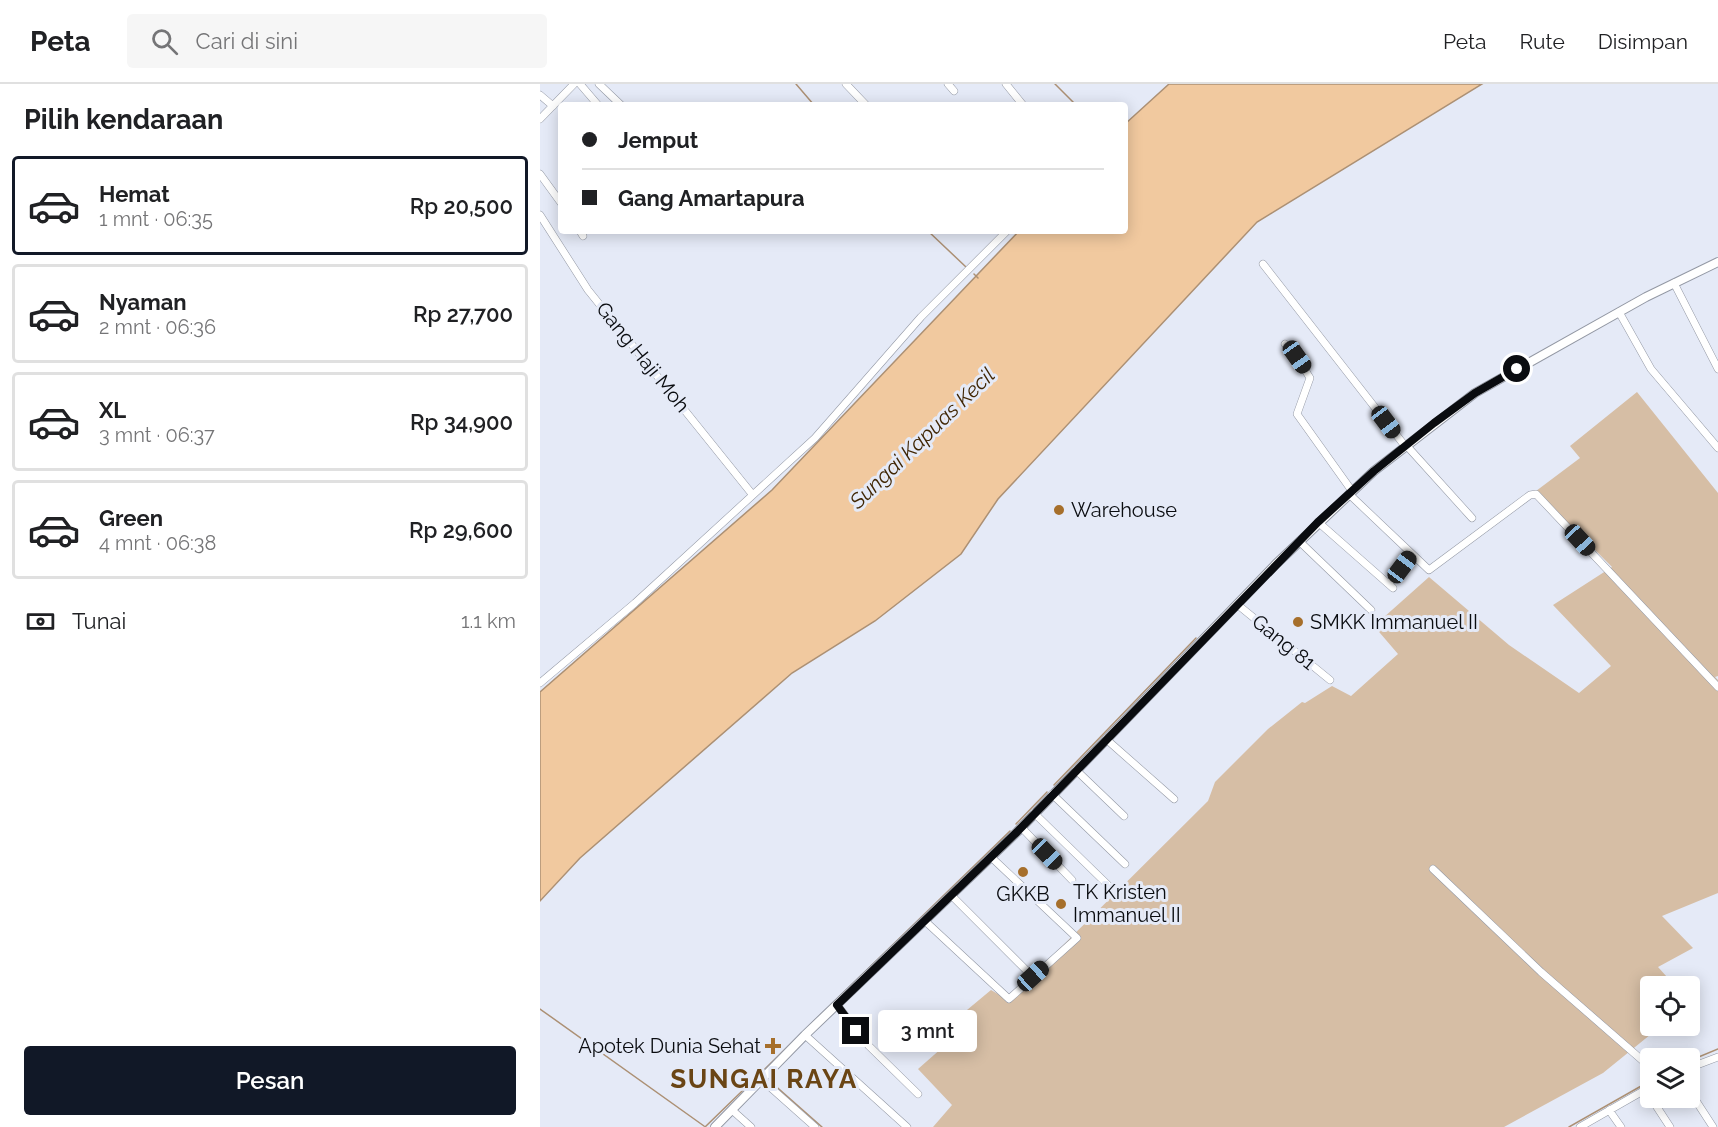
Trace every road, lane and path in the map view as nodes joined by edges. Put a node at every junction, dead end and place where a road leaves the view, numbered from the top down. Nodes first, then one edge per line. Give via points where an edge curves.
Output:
1 (574, 84) edge
2 (580, 84) edge
3 (599, 84) edge
4 (846, 84) edge
5 (948, 84) edge
6 (1006, 84) edge
7 (954, 90) dead end
8 (540, 94) edge
9 (595, 102) edge
10 (618, 102) edge
11 (863, 102) edge
12 (1021, 102) edge
13 (553, 106) junction
14 (540, 119) edge
15 (540, 174) edge
16 (558, 199) edge
17 (540, 215) edge
18 (1004, 234) edge
19 (1718, 262) edge
20 (1263, 264) dead end
21 (1674, 283) junction
22 (1619, 312) junction
23 (1285, 344) dead end
24 (1718, 369) edge
25 (1406, 446) junction
26 (1718, 448) edge
27 (1351, 492) junction
28 (752, 494) junction
29 (1472, 518) dead end
30 (1318, 522) junction
31 (1299, 541) junction
32 (1411, 555) junction
33 (1238, 605) junction
34 (1371, 610) dead end
35 (1330, 680) dead end
36 (540, 683) edge
37 (1718, 687) edge
38 (1106, 740) junction
39 (1076, 770) junction
40 (1052, 794) junction
41 (1174, 799) dead end
42 (1035, 813) junction
43 (1124, 816) dead end
44 (1022, 827) junction
45 (991, 857) junction
46 (1125, 864) dead end
47 (1433, 869) dead end
48 (1072, 880) dead end
49 (1110, 887) dead end
50 (952, 896) junction
51 (925, 921) junction
52 (1033, 976) junction
53 (837, 1005) junction
54 (805, 1035) junction
55 (1718, 1057) edge
56 (1640, 1058) edge
57 (1700, 1064) edge
58 (761, 1079) junction
59 (918, 1095) dead end
60 (1640, 1097) edge
61 (1700, 1107) edge
62 (1658, 1108) edge
63 (732, 1110) junction
64 (1609, 1110) junction
65 (715, 1127) edge
66 (751, 1127) edge
67 (815, 1127) edge
68 (907, 1127) edge
69 (1580, 1127) edge
70 (1621, 1127) edge
71 (1670, 1127) edge
72 (1713, 1127) edge

1 - 13 street
2 - 9 street
3 - 10 street
4 - 11 street
5 - 7 street
6 - 12 street
8 - 13 street
13 - 14 street
15 - 16 street
17 - 28 street, Gang Haji Moh via 588,290
18 - 28 street via 921,317 828,424
19 - 21 main road
20 - 25 street
21 - 22 main road
21 - 24 street
22 - 25 main road via 1475,393
22 - 26 street via 1651,369
23 - 27 street via 1310,378 1298,414
25 - 27 main road
25 - 29 street
27 - 30 main road
27 - 32 street
28 - 36 street via 635,603
30 - 31 main road
30 - 32 street via 1393,584
31 - 33 main road
31 - 34 street
32 - 37 street via 1429,570 1536,494
33 - 35 street, Gang 81
33 - 38 main road
38 - 39 main road
38 - 41 street
39 - 40 main road
39 - 43 street
40 - 42 main road
40 - 46 street
42 - 44 main road
42 - 49 street
44 - 45 main road
44 - 48 street
45 - 50 main road
45 - 52 street via 1077,938
47 - 56 street via 1541,972
50 - 51 main road
50 - 52 street
51 - 52 street via 1010,999
51 - 53 main road
53 - 54 main road
53 - 59 street via 869,1046
54 - 58 main road
54 - 68 street
55 - 57 street
58 - 63 main road
58 - 67 street
60 - 64 street
61 - 72 street
62 - 71 street
63 - 65 main road
63 - 66 street
64 - 69 street
64 - 70 street

